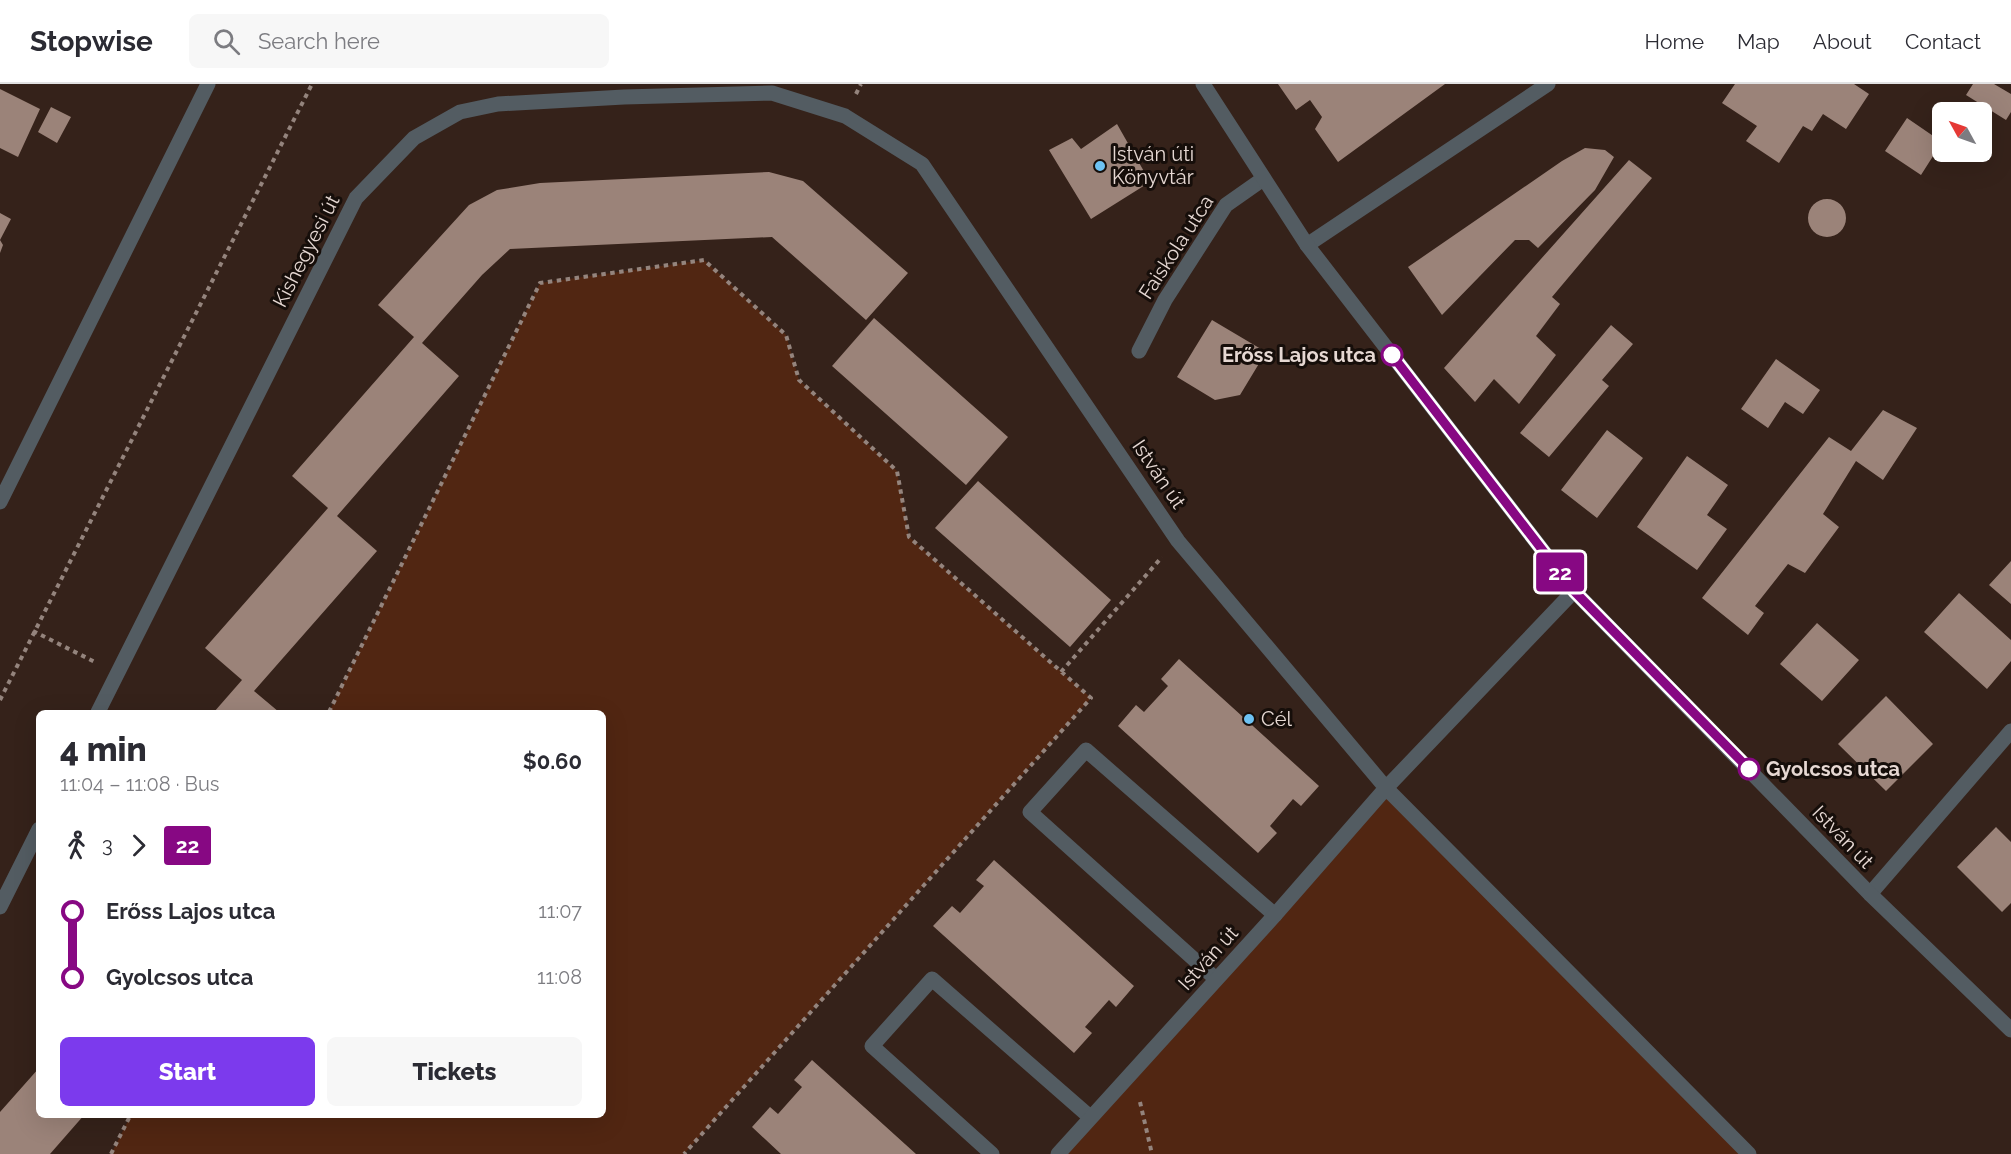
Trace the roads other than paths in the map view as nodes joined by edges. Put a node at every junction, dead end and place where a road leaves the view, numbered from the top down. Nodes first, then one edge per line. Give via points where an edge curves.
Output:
1 (208, 84) edge
2 (1203, 84) edge
3 (1548, 84) edge
4 (922, 164) joint
5 (1263, 179) junction
6 (1307, 245) junction
7 (1138, 351) dead end
8 (0, 502) edge
9 (1574, 591) junction
10 (99, 710) edge
11 (2011, 731) edge
12 (1386, 788) junction
13 (36, 835) edge
14 (1870, 894) junction
15 (0, 907) edge
16 (1275, 915) junction
17 (1216, 979) junction
18 (2011, 1030) edge
19 (1090, 1117) junction
20 (992, 1154) edge
21 (1058, 1154) edge
22 (1749, 1154) edge

1 - 8 street
2 - 5 street, István út
3 - 6 street
4 - 10 street, Kishegyesi út via 845,116 772,93 498,104 460,112 414,138 356,198
4 - 12 street, István út via 1178,541
5 - 6 street, István út
5 - 7 street, Faiskola utca via 1226,205 1165,300
6 - 9 street, István út
9 - 12 street, István út
9 - 14 street, István út
11 - 14 street
12 - 16 street, István út
12 - 22 street, István út
13 - 15 street
14 - 18 street, István út
16 - 17 street, István út
16 - 17 street via 1086,750 1030,812
17 - 19 street, István út
19 - 20 street via 932,979 872,1046
19 - 21 street, István út

